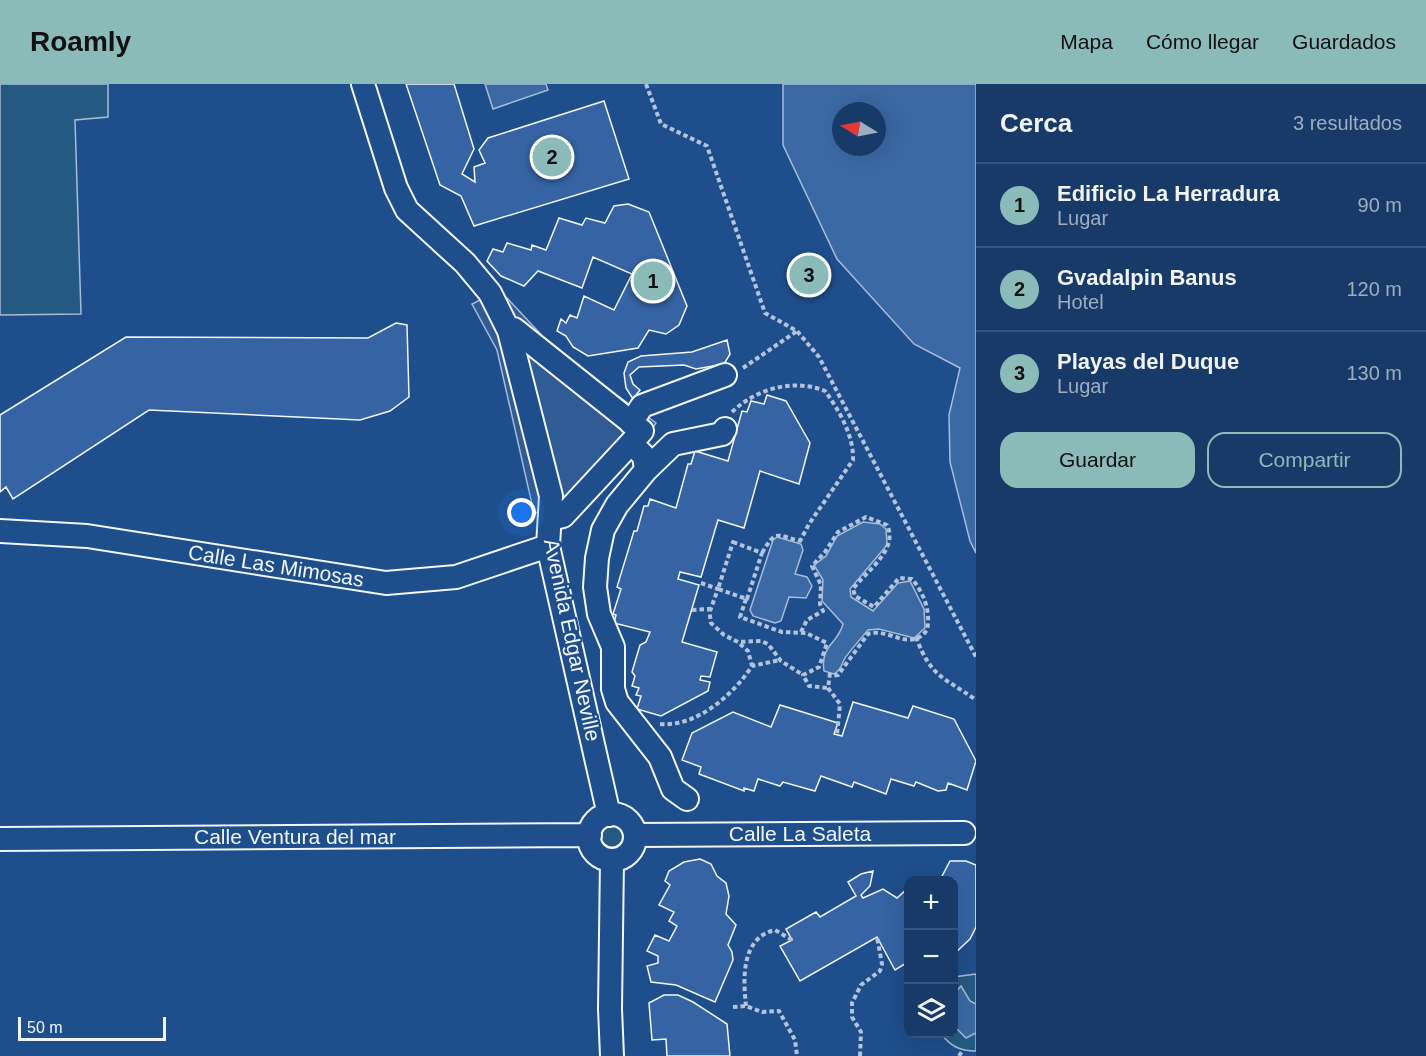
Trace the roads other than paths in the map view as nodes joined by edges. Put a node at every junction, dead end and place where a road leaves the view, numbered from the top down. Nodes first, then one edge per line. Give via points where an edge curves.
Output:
1 (363, 84) edge
2 (509, 331) junction
3 (725, 375) road end
4 (725, 429) road end
5 (631, 433) junction
6 (646, 470) junction
7 (550, 519) junction
8 (0, 531) edge
9 (548, 546) junction
10 (687, 799) dead end
11 (609, 814) junction
12 (964, 833) dead end
13 (590, 835) junction
14 (635, 835) junction
15 (0, 839) edge
16 (612, 860) junction
17 (612, 1056) edge

1 - 2 street, Avenida Edgar Neville via 396,188 407,210 465,263 490,293
2 - 5 street via 514,329
2 - 7 street, Avenida Edgar Neville via 551,496
3 - 5 street via 642,406
4 - 6 street via 722,434 674,444
5 - 6 street via 644,456
5 - 7 street via 563,516
6 - 10 street via 617,505 603,530 594,587 598,614 613,647 617,702 660,757 673,789
7 - 9 street, Avenida Edgar Neville
8 - 9 street, Calle Las Mimosas via 87,536 386,583 456,577
9 - 11 street, Avenida Edgar Neville
11 - 13 street via 594,824
11 - 14 street via 628,821
12 - 14 street, Calle La Saleta
13 - 15 street, Calle Ventura del mar
13 - 16 street via 593,849
14 - 16 street via 626,855
16 - 17 street

